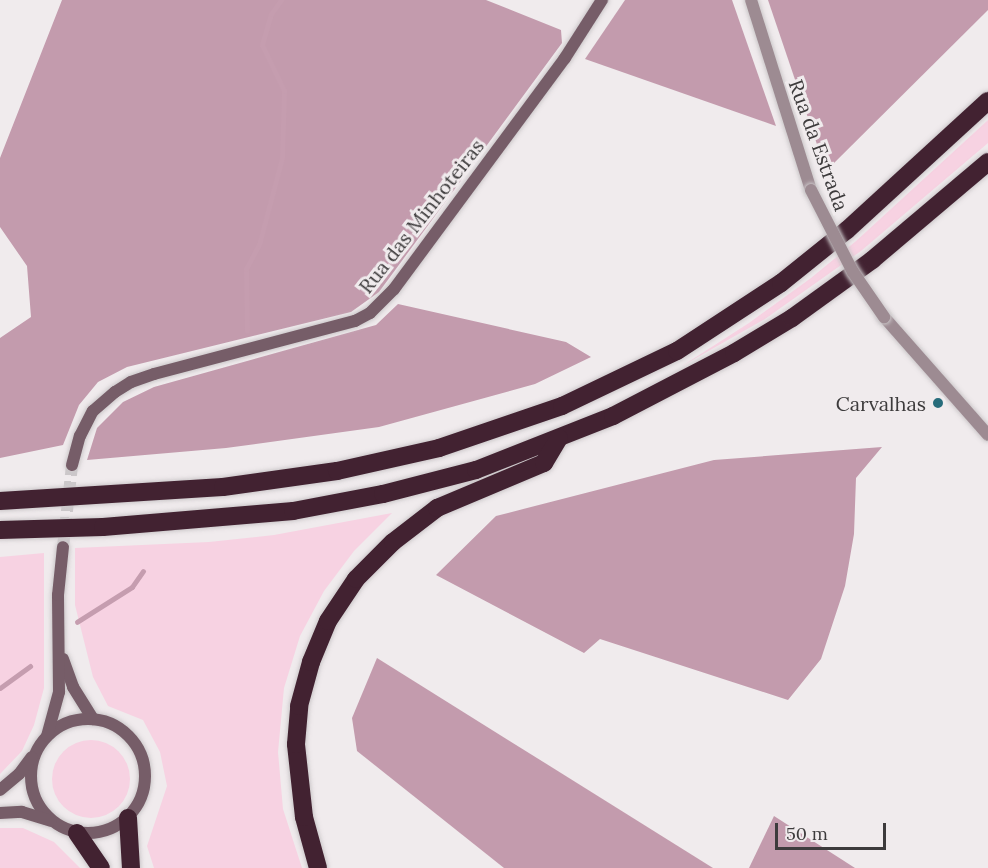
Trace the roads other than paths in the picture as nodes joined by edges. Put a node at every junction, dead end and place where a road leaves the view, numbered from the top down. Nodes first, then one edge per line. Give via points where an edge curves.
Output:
1 (602, 0) edge
2 (751, 0) edge
3 (988, 101) edge
4 (988, 162) edge
5 (987, 434) edge
6 (559, 438) junction
7 (72, 465) tunnel mouth
8 (0, 487) edge
9 (56, 498) junction
10 (0, 501) edge
11 (0, 530) edge
12 (63, 547) tunnel mouth
13 (59, 649) junction
14 (93, 719) junction
15 (47, 736) junction
16 (38, 749) junction
17 (0, 790) edge
18 (0, 813) edge
19 (128, 818) junction
20 (53, 822) junction
21 (76, 833) junction
22 (101, 868) edge
23 (131, 868) edge
24 (318, 868) edge

1 - 7 main road, Rua das Minhoteiras via 565,58 401,280 370,313 355,321 131,382 93,411 80,436
2 - 5 street, Rua da Estrada, bridge via 811,190 853,272 884,317
3 - 9 highway via 847,231 781,283 677,351 562,406 448,446 337,471 223,487
4 - 6 highway via 888,248 792,318 677,384
6 - 11 highway via 476,470 383,494 293,511 103,527
6 - 24 highway via 544,464 437,508 393,542 356,579 328,621 299,706 296,744 304,817
8 - 9 highway
9 - 10 highway
12 - 13 main road via 58,594
13 - 14 main road via 73,687
13 - 15 main road via 59,692
14 - 15 main road via 76,720
14 - 19 main road via 119,729 139,749 146,785 140,803
15 - 16 main road
16 - 17 main road via 19,774
16 - 20 main road via 31,780 42,810
18 - 20 main road via 22,812
19 - 21 main road via 113,828
19 - 23 highway
20 - 21 main road
21 - 22 highway

